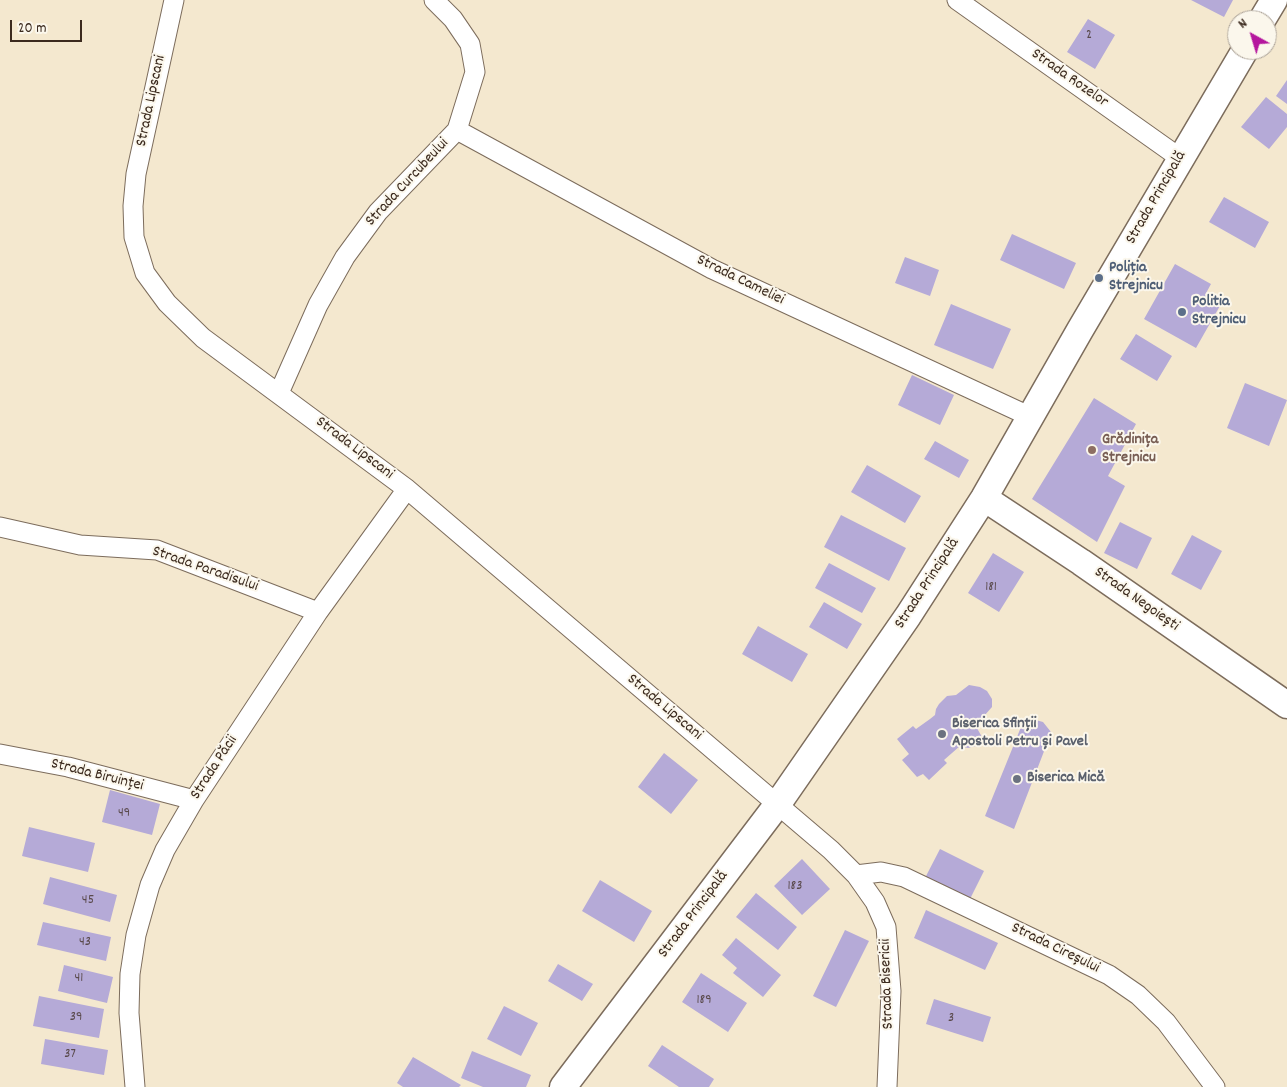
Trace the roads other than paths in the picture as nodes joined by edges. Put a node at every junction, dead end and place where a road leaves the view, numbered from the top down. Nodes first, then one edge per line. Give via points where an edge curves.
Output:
1 (174, 0) edge
2 (434, 0) edge
3 (957, 0) edge
4 (1238, 60) edge
5 (457, 130) junction
6 (1180, 158) junction
7 (279, 393) junction
8 (1031, 417) junction
9 (407, 489) junction
10 (984, 498) junction
11 (0, 527) edge
12 (318, 612) junction
13 (1287, 705) edge
14 (0, 754) edge
15 (194, 800) junction
16 (777, 804) junction
17 (856, 875) junction
18 (135, 1087) edge
19 (563, 1087) edge
20 (887, 1087) edge
21 (1215, 1087) edge

1 - 7 street, Strada Lipscani via 136,174 134,237 145,273 167,303 203,338
2 - 5 street, Strada Curcubeului via 453,19 470,44 474,72
3 - 6 street, Strada Rozelor
4 - 6 main road, Strada Principală
5 - 7 street, Strada Curcubeului via 378,212 346,257 318,305
5 - 8 street, Strada Cameliei via 712,269
6 - 8 main road, Strada Principală
7 - 9 street, Strada Lipscani
8 - 10 main road, Strada Principală
9 - 12 street, Strada Păcii
9 - 16 street, Strada Lipscani
10 - 13 main road, Strada Negoiești
10 - 16 main road, Strada Principală via 908,616
11 - 12 street, Strada Paradisului via 80,546 157,550
12 - 15 street, Strada Păcii
14 - 15 street, Strada Biruinței
15 - 18 street, Strada Păcii via 165,850 150,885 136,935 129,1013
16 - 17 street, Strada Bisericii
16 - 19 main road, Strada Principală
17 - 20 street, Strada Bisericii via 875,902 886,927 891,992
17 - 21 street, Strada Cireșului via 881,872 904,877 1109,975 1138,995 1166,1022

